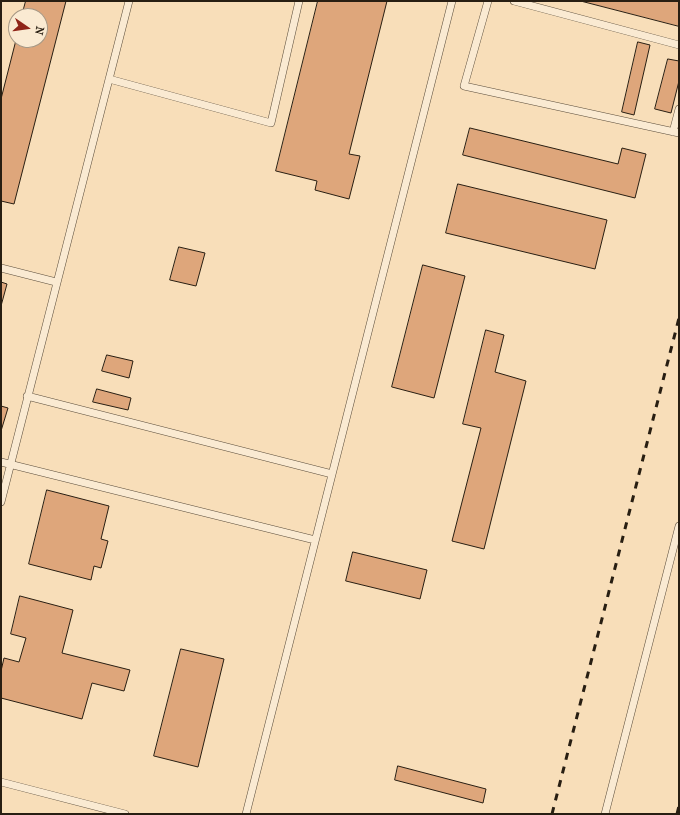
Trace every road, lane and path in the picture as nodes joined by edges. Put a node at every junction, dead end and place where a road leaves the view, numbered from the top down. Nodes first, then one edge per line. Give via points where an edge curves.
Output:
1 (129, 1) edge
2 (299, 1) edge
3 (452, 1) edge
4 (488, 1) edge
5 (514, 1) edge
6 (679, 45) edge
7 (108, 78) junction
8 (679, 109) edge
9 (676, 133) edge
10 (1, 268) edge
11 (56, 282) junction
12 (28, 396) junction
13 (1, 462) edge
14 (11, 463) junction
15 (332, 474) junction
16 (1, 502) edge
17 (679, 526) edge
18 (315, 540) junction
19 (1, 782) edge
20 (126, 814) edge
21 (246, 814) edge
22 (605, 814) edge

1 - 7 lane
2 - 7 lane via 271,123
3 - 15 lane
4 - 9 lane via 464,86
5 - 6 lane
7 - 11 lane
8 - 9 lane
10 - 11 lane
11 - 12 lane
12 - 14 lane
12 - 15 lane
13 - 14 lane
14 - 16 lane
14 - 18 lane
15 - 18 lane
17 - 22 lane
18 - 21 lane
19 - 20 lane

